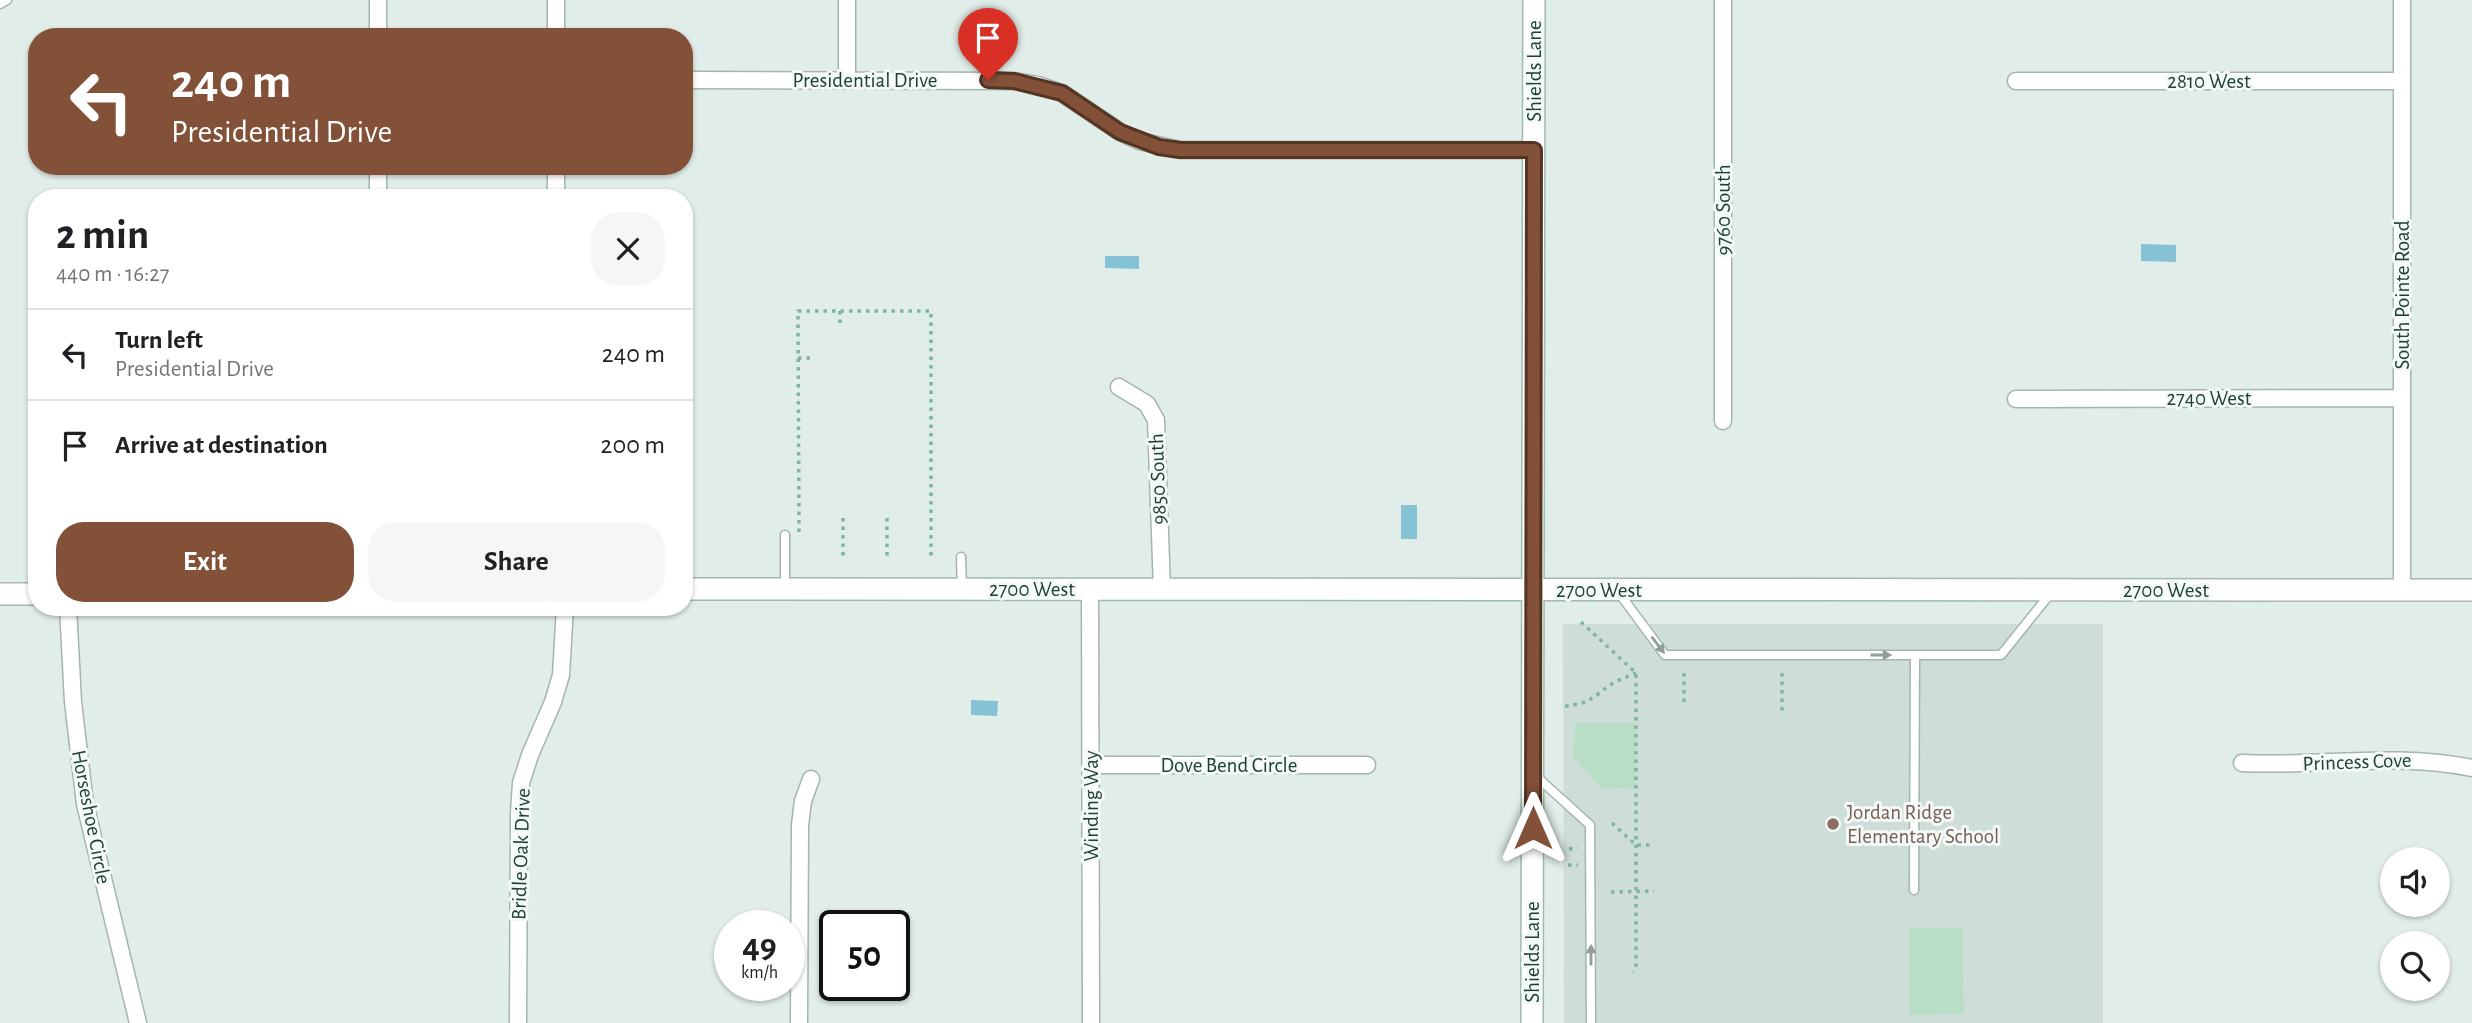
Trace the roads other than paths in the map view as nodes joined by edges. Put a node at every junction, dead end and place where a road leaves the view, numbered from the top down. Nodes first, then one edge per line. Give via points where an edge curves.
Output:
1 (7, 0) edge
2 (378, 0) edge
3 (556, 0) edge
4 (846, 0) edge
5 (1534, 0) edge
6 (1723, 0) edge
7 (2402, 0) edge
8 (0, 4) edge
9 (378, 28) edge
10 (556, 28) edge
11 (693, 80) edge
12 (847, 80) junction
13 (2402, 80) junction
14 (2016, 81) dead end
15 (1534, 150) junction
16 (1119, 387) dead end
17 (2402, 398) junction
18 (2016, 399) dead end
19 (1723, 421) dead end
20 (785, 535) dead end
21 (961, 557) dead end
22 (693, 589) edge
23 (785, 589) junction
24 (962, 589) junction
25 (1090, 590) junction
26 (1162, 590) junction
27 (1533, 590) junction
28 (2053, 590) junction
29 (2402, 590) junction
30 (2472, 590) edge
31 (1617, 591) junction
32 (0, 594) edge
33 (28, 594) edge
34 (68, 616) edge
35 (564, 616) edge
36 (1915, 655) junction
37 (2242, 763) dead end
38 (1091, 765) junction
39 (1367, 765) dead end
40 (2472, 768) edge
41 (1533, 773) junction
42 (811, 779) dead end
43 (1914, 890) dead end
44 (138, 1023) edge
45 (518, 1023) edge
46 (799, 1023) edge
47 (1091, 1023) edge
48 (1532, 1023) edge
49 (1591, 1023) edge

1 - 8 lane
2 - 9 street
3 - 10 street
4 - 12 street
5 - 15 main road, Shields Lane
6 - 19 street, 9760 South
7 - 13 street, South Pointe Road
11 - 12 street, Presidential Drive
12 - 15 street, Presidential Drive via 988,80 1038,85 1062,93 1130,136 1180,150
13 - 14 street, 2810 West
13 - 17 street, South Pointe Road
15 - 27 main road, Shields Lane
16 - 26 street, 9850 South via 1147,404 1156,420
17 - 18 street, 2740 West
17 - 29 street, South Pointe Road
20 - 23 lane
21 - 24 lane
22 - 23 main road, 2700 West
23 - 24 main road, 2700 West
24 - 25 main road, 2700 West
25 - 26 main road, 2700 West
25 - 38 street, Winding Way
26 - 27 main road, 2700 West
27 - 31 main road, 2700 West
27 - 41 main road, Shields Lane
28 - 29 main road, 2700 West
28 - 31 main road, 2700 West
28 - 36 lane via 2001,655
29 - 30 main road, 2700 West
31 -> 36 lane via 1665,655
32 - 33 main road
34 - 44 street, Horseshoe Circle via 85,804
35 - 45 street, Bridle Oak Drive via 561,675 521,783
36 - 43 lane
37 - 40 street, Princess Cove via 2411,759
38 - 39 street, Dove Bend Circle
38 - 47 street, Winding Way
41 - 48 main road, Shields Lane
49 -> 41 lane via 1590,825
42 - 46 street via 800,825

